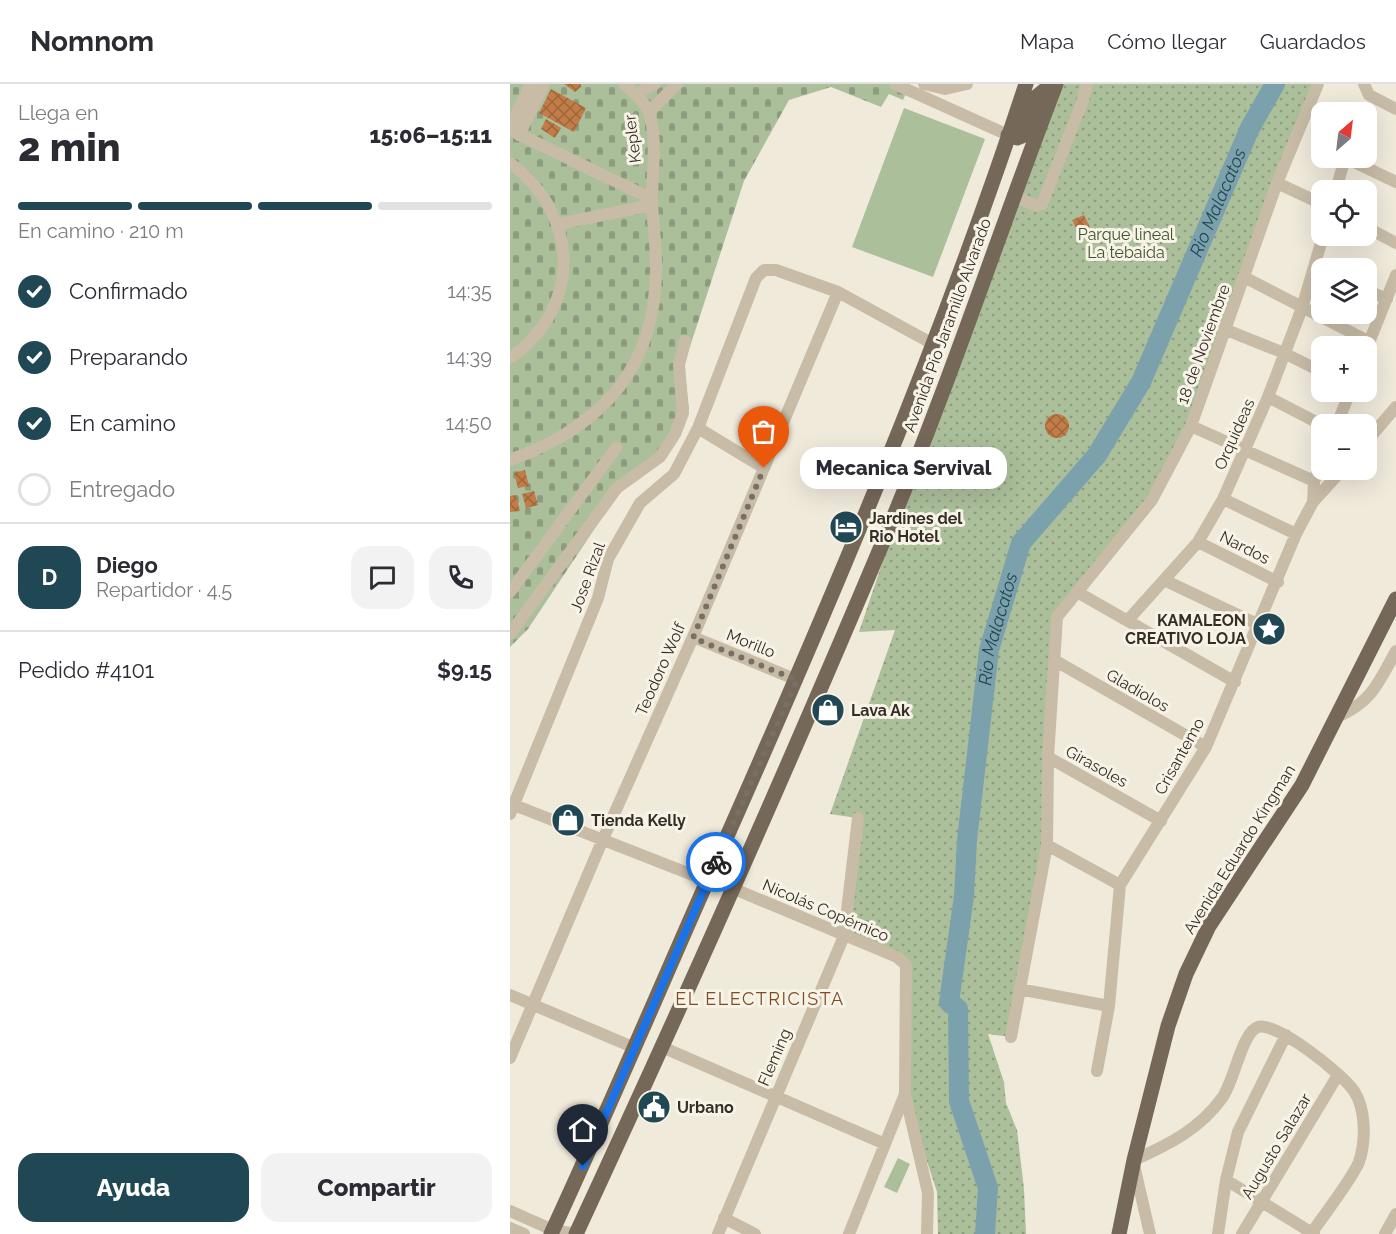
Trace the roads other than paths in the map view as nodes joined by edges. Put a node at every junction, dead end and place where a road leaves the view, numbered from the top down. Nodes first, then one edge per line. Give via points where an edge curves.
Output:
1 (531, 84) edge
2 (544, 84) edge
3 (624, 84) edge
4 (655, 84) edge
5 (677, 84) edge
6 (896, 84) edge
7 (924, 84) edge
8 (967, 84) edge
9 (1026, 84) edge
10 (1054, 84) edge
11 (1087, 84) edge
12 (1318, 84) edge
13 (945, 89) junction
14 (1367, 90) edge
15 (636, 94) junction
16 (938, 103) junction
17 (1396, 110) edge
18 (649, 112) junction
19 (513, 131) edge
20 (1008, 135) junction
21 (510, 163) edge
22 (1367, 168) edge
23 (1396, 182) edge
24 (1277, 183) junction
25 (1013, 195) junction
26 (1311, 199) edge
27 (652, 202) junction
28 (558, 224) junction
29 (1377, 233) edge
30 (1396, 243) edge
31 (1396, 275) edge
32 (1244, 277) junction
33 (1311, 285) edge
34 (838, 292) junction
35 (1377, 295) edge
36 (1387, 299) junction
37 (1302, 308) junction
38 (1224, 329) junction
39 (1351, 336) edge
40 (1372, 336) edge
41 (685, 341) dead end
42 (933, 344) junction
43 (1284, 353) junction
44 (510, 358) edge
45 (1311, 366) edge
46 (1268, 398) junction
47 (1396, 407) edge
48 (1311, 420) edge
49 (1191, 426) junction
50 (698, 428) junction
51 (1377, 429) edge
52 (616, 448) dead end
53 (1245, 451) junction
54 (510, 460) edge
55 (764, 468) junction
56 (1333, 480) edge
57 (1314, 481) joint
58 (1223, 499) junction
59 (1313, 502) junction
60 (1296, 534) junction
61 (1198, 542) junction
62 (1164, 580) junction
63 (1278, 582) junction
64 (510, 592) edge
65 (1077, 592) junction
66 (1396, 599) edge
67 (1128, 620) junction
68 (1259, 625) junction
69 (510, 634) edge
70 (693, 638) junction
71 (1396, 651) edge
72 (1054, 660) junction
73 (797, 680) junction
74 (1235, 682) junction
75 (1337, 717) junction
76 (1206, 747) junction
77 (1048, 757) junction
78 (512, 809) edge
79 (858, 818) dead end
80 (1161, 820) junction
81 (603, 839) junction
82 (1047, 844) junction
83 (708, 881) junction
84 (1120, 885) junction
85 (732, 888) junction
86 (844, 936) junction
87 (1019, 989) junction
88 (510, 995) edge
89 (532, 1006) junction
90 (1109, 1006) junction
91 (1286, 1035) junction
92 (1011, 1037) dead end
93 (662, 1047) junction
94 (635, 1048) junction
95 (510, 1058) edge
96 (1097, 1071) dead end
97 (1338, 1075) junction
98 (905, 1094) junction
99 (776, 1095) junction
100 (885, 1144) junction
101 (1134, 1162) junction
102 (1226, 1180) junction
103 (1262, 1202) junction
104 (510, 1211) edge
105 (1396, 1214) edge
106 (724, 1218) junction
107 (510, 1228) edge
108 (552, 1232) edge
109 (524, 1234) edge
110 (576, 1234) edge
111 (718, 1234) edge
112 (755, 1234) edge
113 (849, 1234) edge
114 (927, 1234) edge
115 (1119, 1234) edge
116 (1150, 1234) edge
117 (1218, 1234) edge
118 (1242, 1234) edge
119 (1312, 1234) edge
120 (1385, 1234) edge

1 - 19 street
2 - 19 street
3 - 15 street, Kepler
4 - 15 street
5 - 18 street
6 - 16 street
7 - 13 street
8 - 13 street
9 - 20 main road, Avenida Pío Jaramillo Alvarado
10 - 20 main road via 1036,97 1022,136
10 - 25 main road, Avenida Pío Jaramillo Alvarado
11 - 25 street via 1042,204 1036,206
12 - 24 street, 18 de Noviembre
13 - 16 street via 937,98
14 - 17 street
15 - 18 street, Kepler
16 - 20 street
18 - 27 street, Kepler
19 - 27 street
20 - 42 main road, Avenida Pío Jaramillo Alvarado
21 - 28 street via 539,188
22 - 23 street
24 - 26 street
24 - 32 street, 18 de Noviembre
25 - 85 main road, Avenida Pío Jaramillo Alvarado via 950,374 888,530
27 - 28 street
27 - 54 street, Kepler via 656,263 651,309 636,360 622,386 601,409 576,427 550,444
28 - 44 street via 564,258 560,293 538,333
29 - 30 street
31 - 36 street
32 - 37 street
32 - 38 street, 18 de Noviembre
33 - 37 street, Orquideas
34 - 42 street
34 - 50 street, Jose Rizal via 776,270 764,270 756,278
34 - 55 street, Teodoro Wolf
35 - 36 street
36 - 40 street
37 - 39 street
37 - 43 street, Orquideas
38 - 43 street
38 - 49 street, 18 de Noviembre
41 - 69 street via 680,364 682,413 675,434 660,456 617,488
42 - 73 main road, Avenida Pío Jaramillo Alvarado
43 - 45 street
43 - 46 street, Orquideas
46 - 48 street
46 - 53 street, Orquideas
47 - 51 street
49 - 53 street
49 - 65 street, 18 de Noviembre via 1152,500
50 - 55 street
50 - 78 street, Jose Rizal via 674,474 640,503 608,559 598,597
52 - 64 street
53 - 57 street
53 - 58 street, Orquideas
55 - 70 street, Teodoro Wolf
56 - 59 street
57 - 59 street, Crisantemo
58 - 60 street
58 - 61 street, Orquideas
59 - 60 street, Crisantemo
60 - 63 street, Crisantemo
61 - 62 street, Orquideas
61 - 63 street, Nardos
62 - 67 street, Orquideas
62 - 68 street
63 - 68 street, Crisantemo
65 - 67 street
65 - 72 street, 18 de Noviembre via 1057,617
66 - 75 main road, Avenida Eduardo Kingman
67 - 74 street
68 - 74 street, Crisantemo
70 - 73 street, Morillo
70 - 81 street, Teodoro Wolf
71 - 75 street via 1374,692 1358,708
72 - 76 street, Gladiolos
72 - 77 street, 18 de Noviembre
73 - 83 main road, Avenida Pío Jaramillo Alvarado
74 - 76 street, Crisantemo
75 - 101 main road, Avenida Eduardo Kingman via 1302,785 1209,926 1197,951 1168,1026
76 - 80 street, Crisantemo
77 - 80 street, Girasoles
77 - 82 street, 18 de Noviembre
78 - 81 street
79 - 86 street, Fleming
80 - 84 street, Crisantemo
81 - 83 street
81 - 89 street, Teodoro Wolf
82 - 84 street
82 - 87 street, 18 de Noviembre
83 - 94 main road, Avenida Pío Jaramillo Alvarado
84 - 90 street, Crisantemo
85 - 86 street, Nicolás Copérnico
85 - 93 main road, Avenida Pío Jaramillo Alvarado
86 - 98 street, Nicolás Copérnico via 906,964
86 - 99 street, Fleming
87 - 90 street
87 - 92 street, 18 de Noviembre
88 - 89 street
89 - 94 street
89 - 95 street, Teodoro Wolf
90 - 96 street, Crisantemo
91 - 97 street
91 - 101 street via 1267,1026 1257,1027 1247,1035 1234,1076 1222,1098 1174,1143
91 - 102 street via 1238,1132
93 - 99 street
93 - 110 main road, Avenida Pío Jaramillo Alvarado
94 - 108 main road, Avenida Pío Jaramillo Alvarado
97 - 103 street, Augusto Salazar
97 - 119 street via 1360,1102 1363,1116 1358,1162
98 - 100 street
98 - 114 street via 928,1192
99 - 100 street
99 - 106 street, Fleming
100 - 113 street
101 - 115 main road, Avenida Eduardo Kingman
101 - 116 street
102 - 103 street
102 - 117 street
103 - 118 street, Augusto Salazar
103 - 119 street
104 - 108 street
105 - 120 street
106 - 111 street, Fleming
106 - 112 street
107 - 109 street
108 - 110 street

